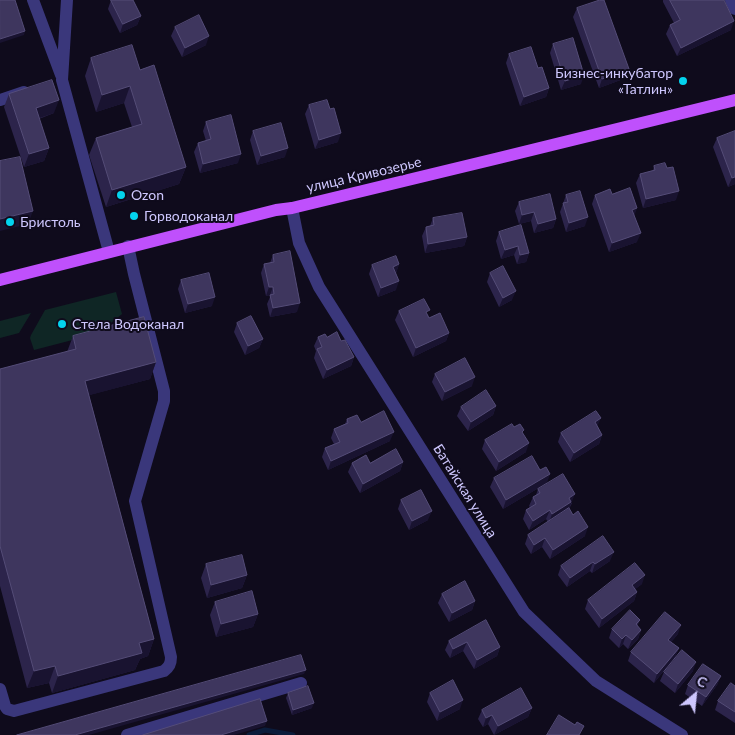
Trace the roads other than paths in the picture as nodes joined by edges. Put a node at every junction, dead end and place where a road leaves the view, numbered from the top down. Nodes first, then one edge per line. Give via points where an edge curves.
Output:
1 (33, 0) edge
2 (67, 0) edge
3 (731, 0) edge
4 (735, 9) edge
5 (58, 81) junction
6 (36, 88) edge
7 (0, 100) edge
8 (735, 100) edge
9 (292, 208) junction
10 (128, 246) junction
11 (108, 252) junction
12 (0, 280) edge
13 (301, 683) dead end
14 (0, 689) edge
15 (129, 735) edge
16 (682, 735) edge

1 - 5 street
2 - 5 street
3 - 4 street
5 - 11 street
6 - 7 street
8 - 9 main road, улица Кривозерье
9 - 10 main road, улица Кривозерье
9 - 16 street, Батайская улица via 299,243 319,287 524,612 596,681
10 - 11 main road, улица Кривозерье
10 - 14 street via 164,391 164,401 135,501 171,663 164,671 14,711 5,706
11 - 12 main road, улица Кривозерье
13 - 15 street

